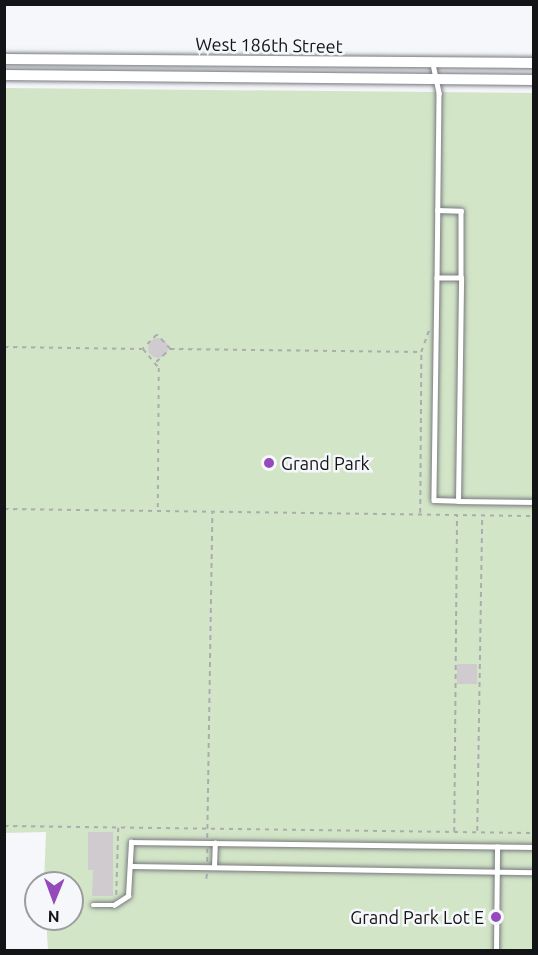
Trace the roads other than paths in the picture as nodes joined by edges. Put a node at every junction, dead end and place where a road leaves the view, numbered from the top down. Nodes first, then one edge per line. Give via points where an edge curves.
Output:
1 (4, 59) edge
2 (433, 63) junction
3 (534, 63) edge
4 (4, 75) edge
5 (434, 80) junction
6 (534, 80) edge
7 (437, 210) junction
8 (437, 278) junction
9 (461, 278) junction
10 (458, 501) junction
11 (534, 502) edge
12 (215, 843) junction
13 (497, 847) junction
14 (534, 847) edge
15 (131, 866) junction
16 (214, 867) junction
17 (496, 871) junction
18 (534, 872) edge
19 (93, 904) dead end
20 (496, 951) edge

1 - 2 street, West 186th Street
2 - 3 street, West 186th Street
2 - 5 lane
4 - 5 street, West 186th Street
5 - 6 street, West 186th Street
5 - 7 lane via 439,93
7 - 8 lane
7 - 9 lane via 461,211
8 - 9 lane
8 - 10 lane via 434,500
9 - 10 lane
10 - 11 lane
12 - 13 lane
12 - 15 lane via 131,842
12 - 16 lane
13 - 14 lane
13 - 17 lane
15 - 16 lane
15 - 19 lane via 128,896 116,904
16 - 17 lane
17 - 18 lane
17 - 20 lane

